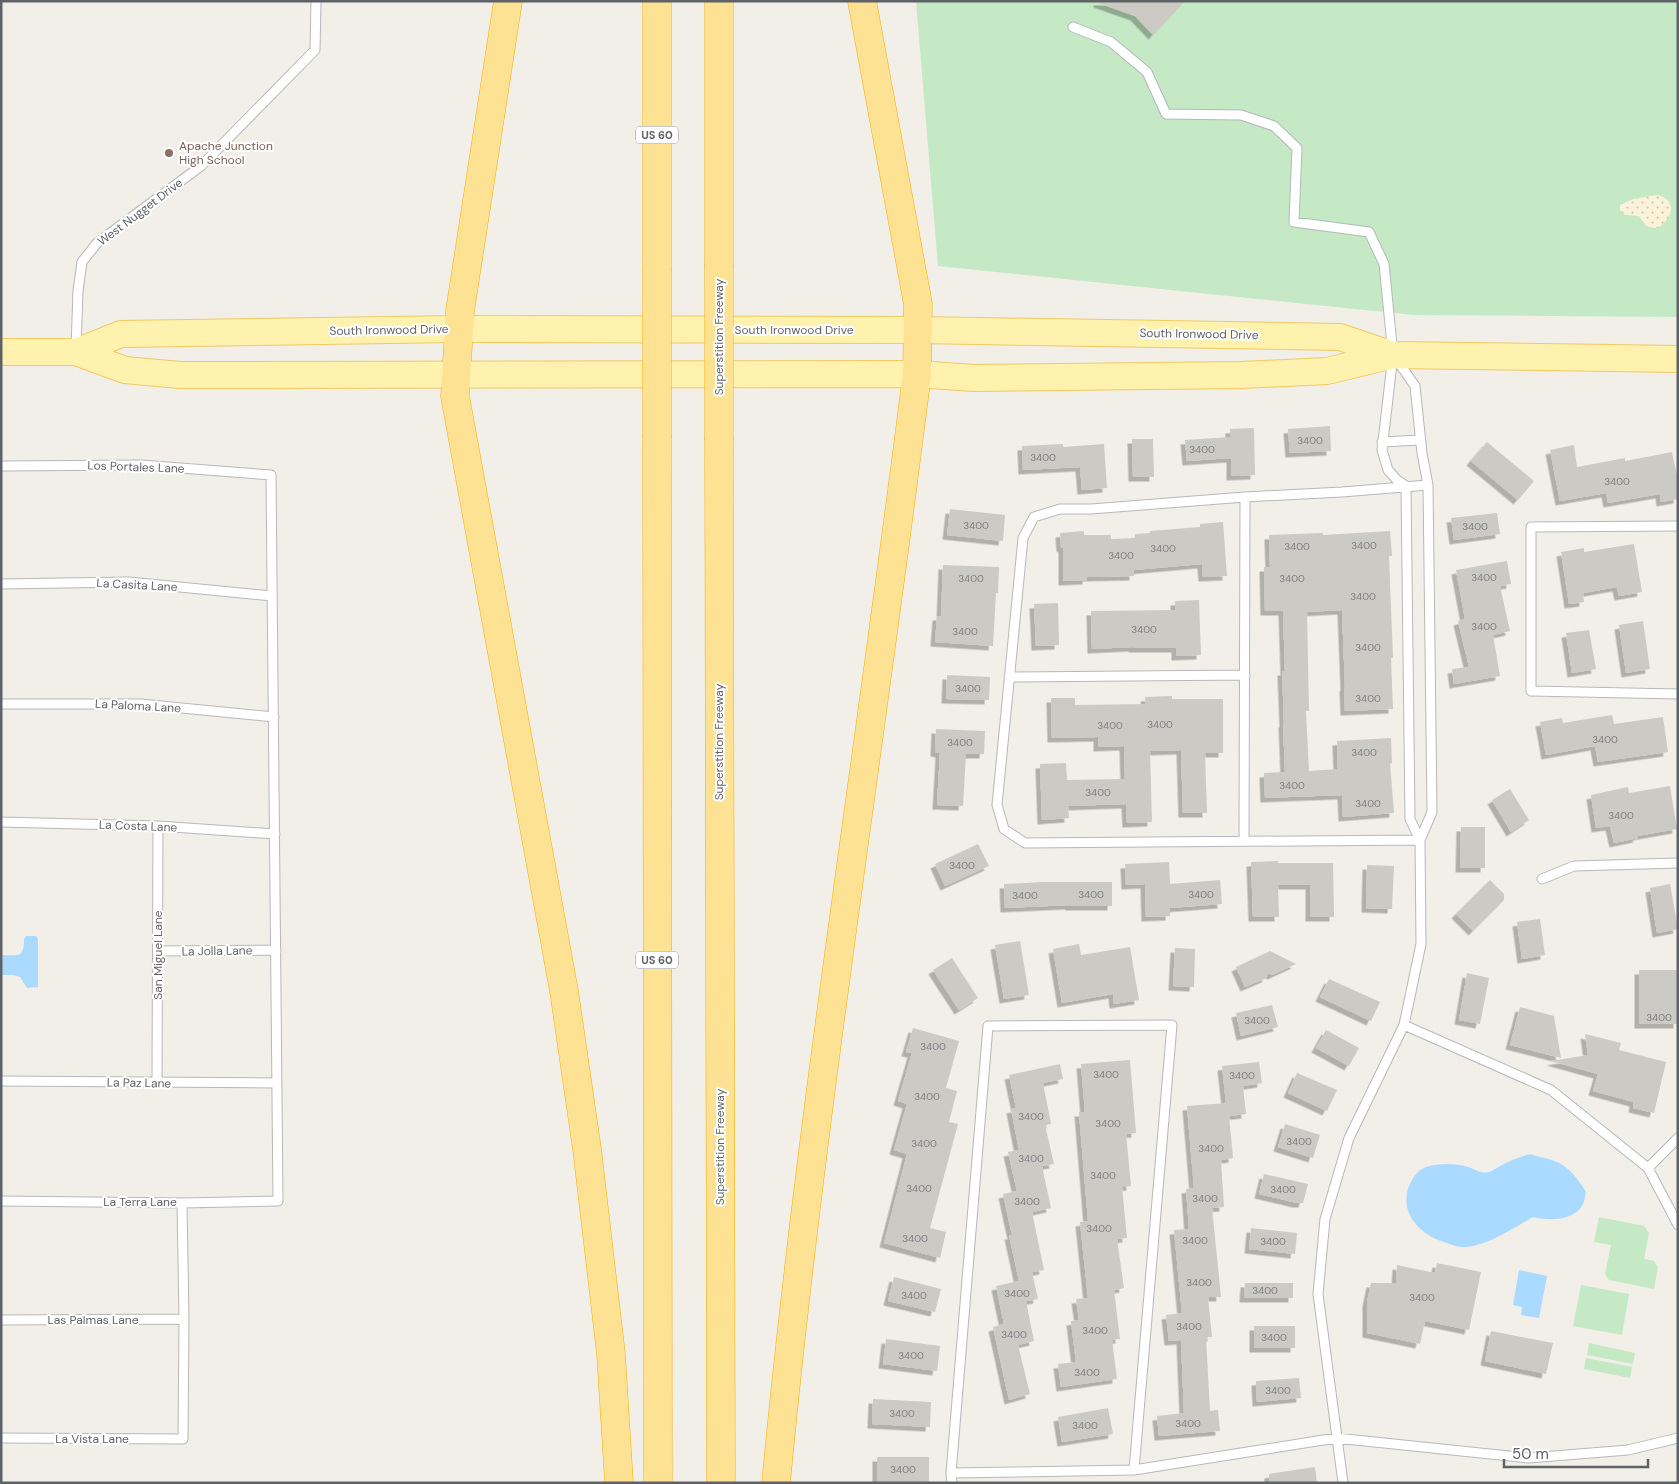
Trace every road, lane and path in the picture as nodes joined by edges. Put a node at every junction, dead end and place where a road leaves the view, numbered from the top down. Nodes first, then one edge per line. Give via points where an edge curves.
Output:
1 (316, 1) edge
2 (508, 1) edge
3 (657, 1) edge
4 (719, 1) edge
5 (862, 1) edge
6 (1073, 27) dead end
7 (459, 329) junction
8 (918, 330) junction
9 (1, 352) edge
10 (76, 352) junction
11 (1393, 355) junction
12 (1678, 359) edge
13 (917, 374) junction
14 (456, 375) junction
15 (1420, 440) junction
16 (1382, 442) junction
17 (1, 466) edge
18 (1428, 485) junction
19 (1406, 486) junction
20 (1245, 497) junction
21 (1678, 526) edge
22 (1, 584) edge
23 (272, 596) junction
24 (1245, 675) junction
25 (1009, 677) junction
26 (1678, 694) edge
27 (1, 704) edge
28 (274, 717) junction
29 (1, 822) edge
30 (158, 826) junction
31 (275, 834) junction
32 (1420, 840) junction
33 (1244, 841) junction
34 (1678, 863) edge
35 (1542, 879) dead end
36 (276, 950) junction
37 (158, 951) junction
38 (1404, 1025) junction
39 (1, 1081) edge
40 (157, 1084) junction
41 (277, 1084) junction
42 (1678, 1138) edge
43 (1648, 1168) junction
44 (1, 1201) edge
45 (182, 1203) junction
46 (1678, 1225) edge
47 (184, 1319) junction
48 (1, 1320) edge
49 (1, 1438) edge
50 (1336, 1438) junction
51 (1678, 1438) edge
52 (1134, 1470) junction
53 (951, 1473) junction
54 (619, 1483) edge
55 (658, 1483) edge
56 (720, 1483) edge
57 (776, 1483) edge
58 (952, 1483) edge
59 (1343, 1483) edge

1 - 10 lane, West Nugget Drive via 315,50 201,166 97,243 82,262
2 - 7 highway
3 - 55 highway, US 60, bridge
4 - 56 highway, Superstition Freeway, bridge
5 - 8 highway via 918,304
6 - 11 lane via 1111,42 1147,72 1166,114 1241,115 1274,126 1297,148 1294,222 1369,232 1384,264
7 - 8 main road, South Ironwood Drive
7 - 10 main road, South Ironwood Drive via 121,334
7 - 14 highway
8 - 11 main road, South Ironwood Drive via 1340,337
8 - 13 highway
9 - 10 main road, South Ironwood Drive
10 - 14 main road, South Ironwood Drive via 125,370 180,375
11 - 12 main road, South Ironwood Drive
11 - 13 main road, South Ironwood Drive via 1327,371 1240,375 974,378
11 - 15 lane via 1415,386
11 - 16 lane
13 - 14 main road, South Ironwood Drive
13 - 57 highway via 823,1072 788,1352
14 - 54 highway via 458,414 565,1001 587,1149 611,1354
15 - 16 lane
15 - 18 lane
16 - 19 lane via 1388,470
17 - 23 lane, Los Portales Lane via 141,465 271,475
18 - 19 lane
18 - 32 lane via 1432,812
19 - 20 lane
19 - 32 lane via 1410,818
20 - 24 lane
20 - 25 lane via 1060,510 1034,518 1023,538
21 - 26 lane via 1530,527 1532,691
22 - 23 lane, La Casita Lane via 129,582
23 - 28 lane
24 - 25 lane
24 - 33 lane
25 - 33 lane via 997,805 1004,829 1025,843
27 - 28 lane, La Paloma Lane via 141,704
28 - 31 lane
29 - 30 lane, La Costa Lane
30 - 31 lane, La Costa Lane
30 - 37 lane, San Miguel Lane
31 - 36 lane
32 - 33 lane
32 - 38 lane via 1421,944
34 - 35 lane via 1574,866
36 - 37 lane, La Jolla Lane
36 - 41 lane
37 - 40 lane, San Miguel Lane
38 - 43 lane via 1551,1090
38 - 50 lane via 1349,1138 1325,1219 1318,1294
39 - 40 lane, La Paz Lane
40 - 41 lane, La Paz Lane
41 - 45 lane, La Terra Lane via 278,1201
42 - 43 lane
43 - 46 lane
44 - 45 lane, La Terra Lane
45 - 47 lane
47 - 48 lane, Las Palmas Lane
47 - 49 lane, La Vista Lane via 183,1439
50 - 51 lane via 1529,1458 1628,1450
50 - 52 lane
50 - 59 lane
52 - 53 lane
52 - 53 lane via 1172,1025 988,1026
53 - 58 lane

